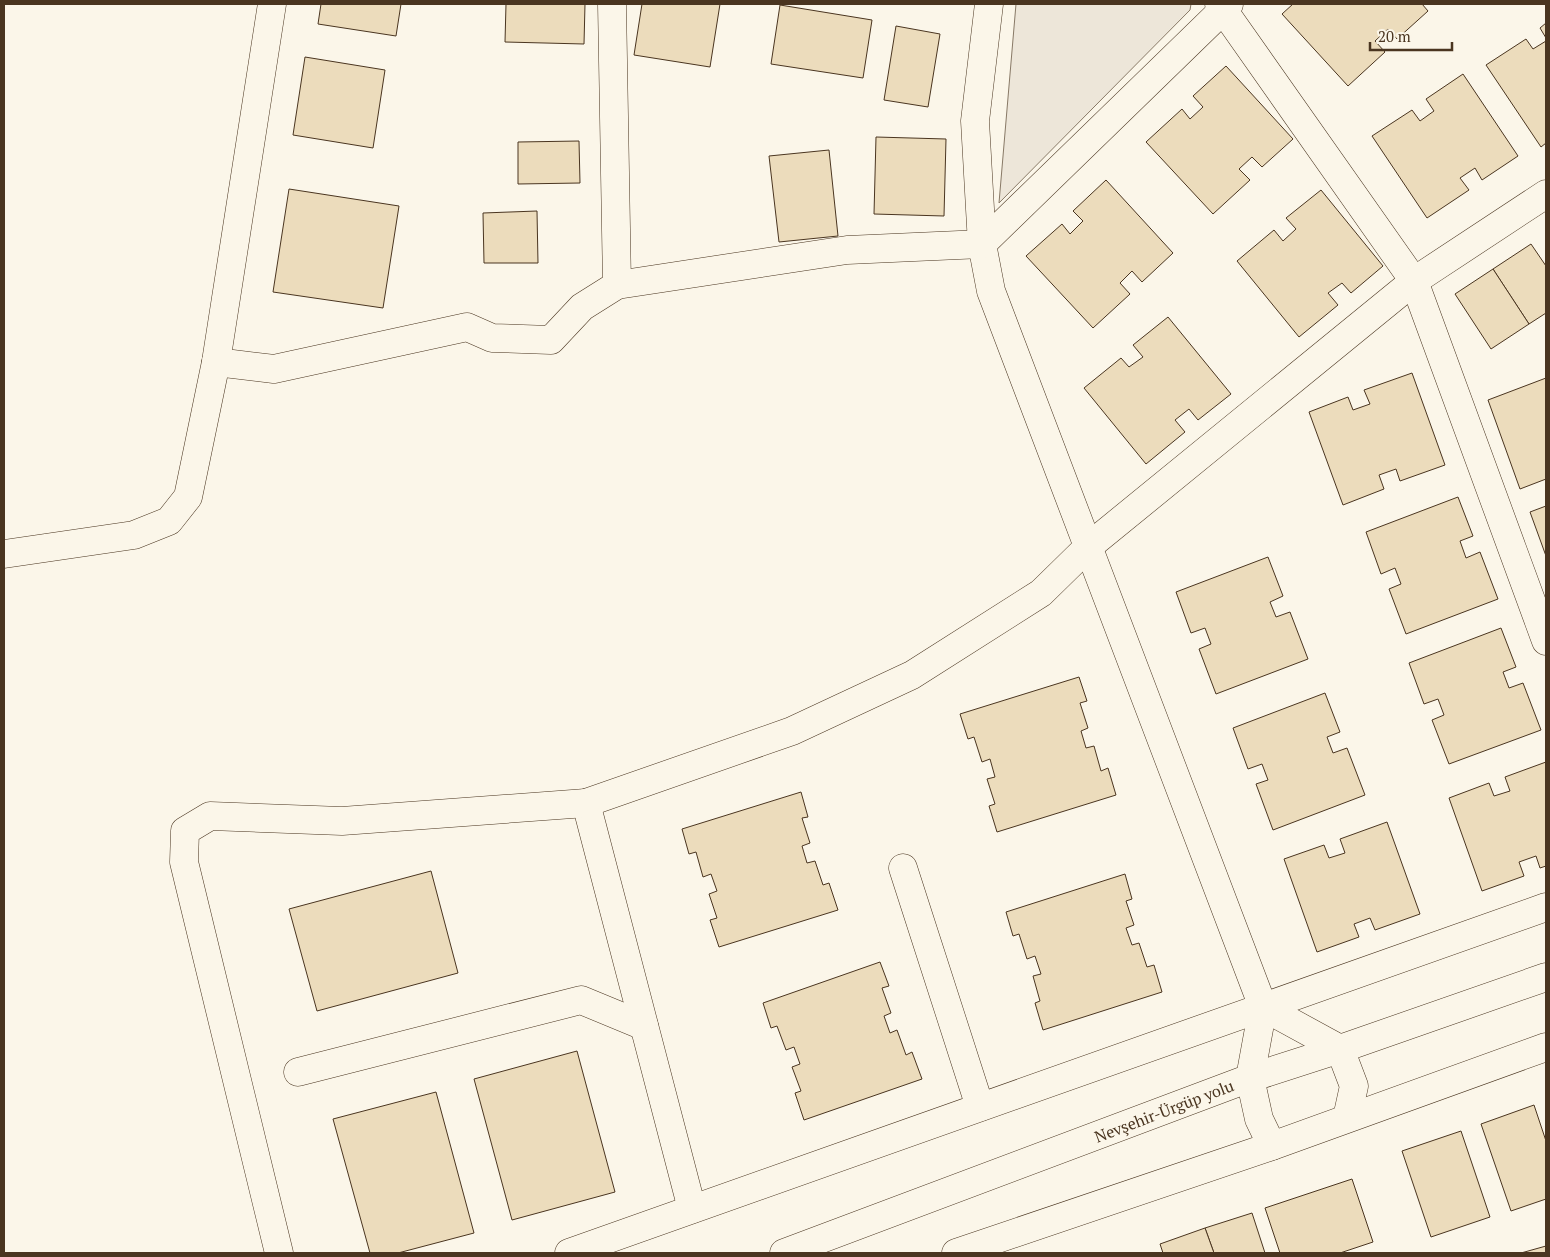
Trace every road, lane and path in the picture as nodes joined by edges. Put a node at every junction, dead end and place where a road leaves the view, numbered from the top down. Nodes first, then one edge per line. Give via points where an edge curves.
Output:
1 (272, 4) edge
2 (612, 4) edge
3 (989, 4) edge
4 (1223, 6) edge
5 (1546, 194) edge
6 (982, 244) junction
7 (1414, 281) junction
8 (617, 285) junction
9 (216, 362) junction
10 (1088, 547) junction
11 (4, 554) edge
12 (1546, 637) edge
13 (586, 803) junction
14 (903, 868) dead end
15 (1546, 906) edge
16 (1546, 977) edge
17 (1263, 1007) junction
18 (644, 1026) junction
19 (1546, 1047) edge
20 (1340, 1049) junction
21 (298, 1072) dead end
22 (1250, 1078) junction
23 (980, 1107) junction
24 (1347, 1118) junction
25 (1272, 1146) junction
26 (692, 1210) junction
27 (965, 1252) edge
28 (279, 1253) edge
29 (569, 1253) edge
30 (784, 1253) edge

1 - 9 main road
2 - 8 main road
3 - 6 main road via 975,121
4 - 6 main road
4 - 7 main road
5 - 7 main road
6 - 8 main road via 847,250
6 - 10 main road via 991,291
7 - 10 main road
7 - 12 main road
8 - 9 main road via 582,307 551,340 492,338 467,327 274,369
9 - 11 main road via 188,497 169,521 134,534
10 - 13 main road via 1041,593 912,675 792,731
10 - 17 main road
13 - 18 main road
13 - 28 main road via 342,820 210,816 185,831 184,862
14 - 23 main road
15 - 17 main road
16 - 20 main road, Nevşehir-Ürgüp yolu
17 - 20 main road
17 - 22 main road
17 - 23 main road
18 - 21 main road via 581,1000
18 - 26 main road
19 - 24 main road
20 - 22 main road, Nevşehir-Ürgüp yolu
20 - 24 main road via 1354,1086
22 - 25 main road via 1259,1119
22 - 30 main road, Nevşehir-Ürgüp yolu
23 - 26 main road
24 - 25 main road
25 - 27 main road
26 - 29 main road

